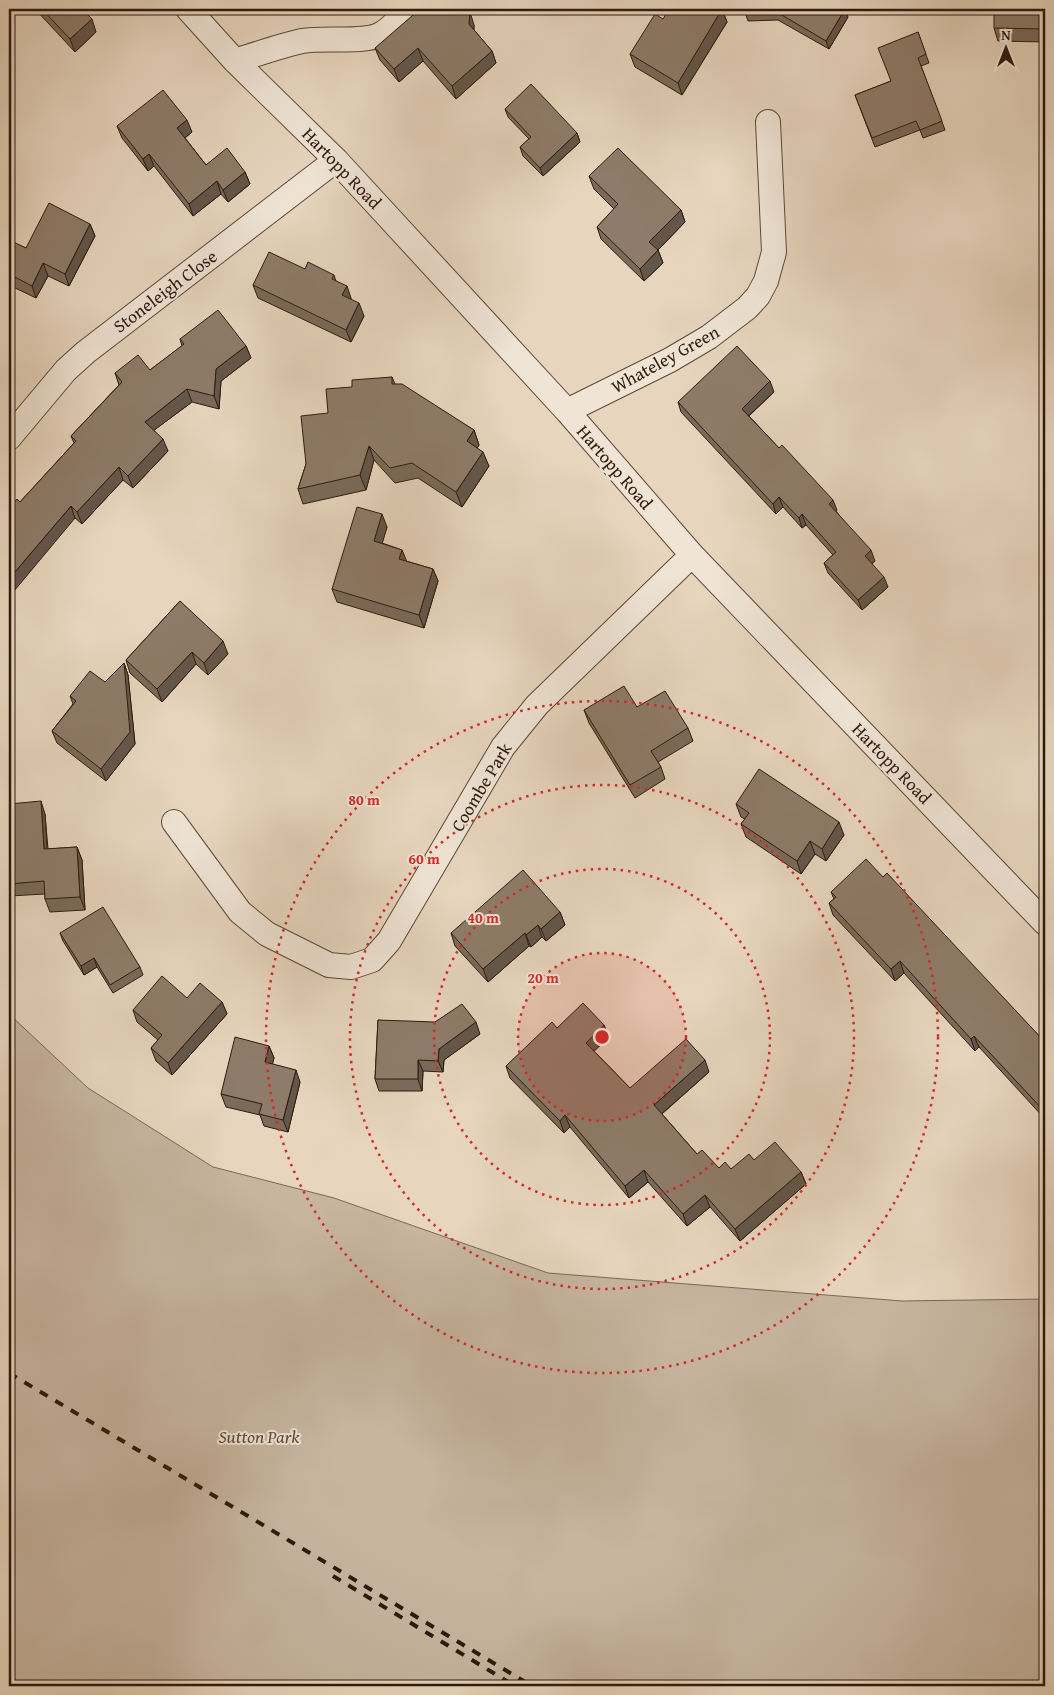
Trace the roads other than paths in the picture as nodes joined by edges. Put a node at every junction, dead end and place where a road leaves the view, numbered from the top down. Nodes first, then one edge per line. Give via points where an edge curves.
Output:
1 (188, 9) edge
2 (408, 9) edge
3 (235, 61) junction
4 (768, 122) dead end
5 (336, 160) junction
6 (567, 411) junction
7 (9, 438) edge
8 (692, 555) junction
9 (174, 822) dead end
10 (1045, 923) edge

1 - 3 street, Hartopp Road
2 - 3 street via 388,29 370,38 302,41
3 - 5 street, Hartopp Road
4 - 6 street, Whateley Green via 774,252 758,296 709,338
5 - 6 street, Hartopp Road
5 - 7 street, Stoneleigh Close via 86,352 66,370
6 - 8 street, Hartopp Road
8 - 9 street, Coombe Park via 536,705 509,740 389,941 372,960 351,967 328,965 267,934 240,912
8 - 10 street, Hartopp Road

